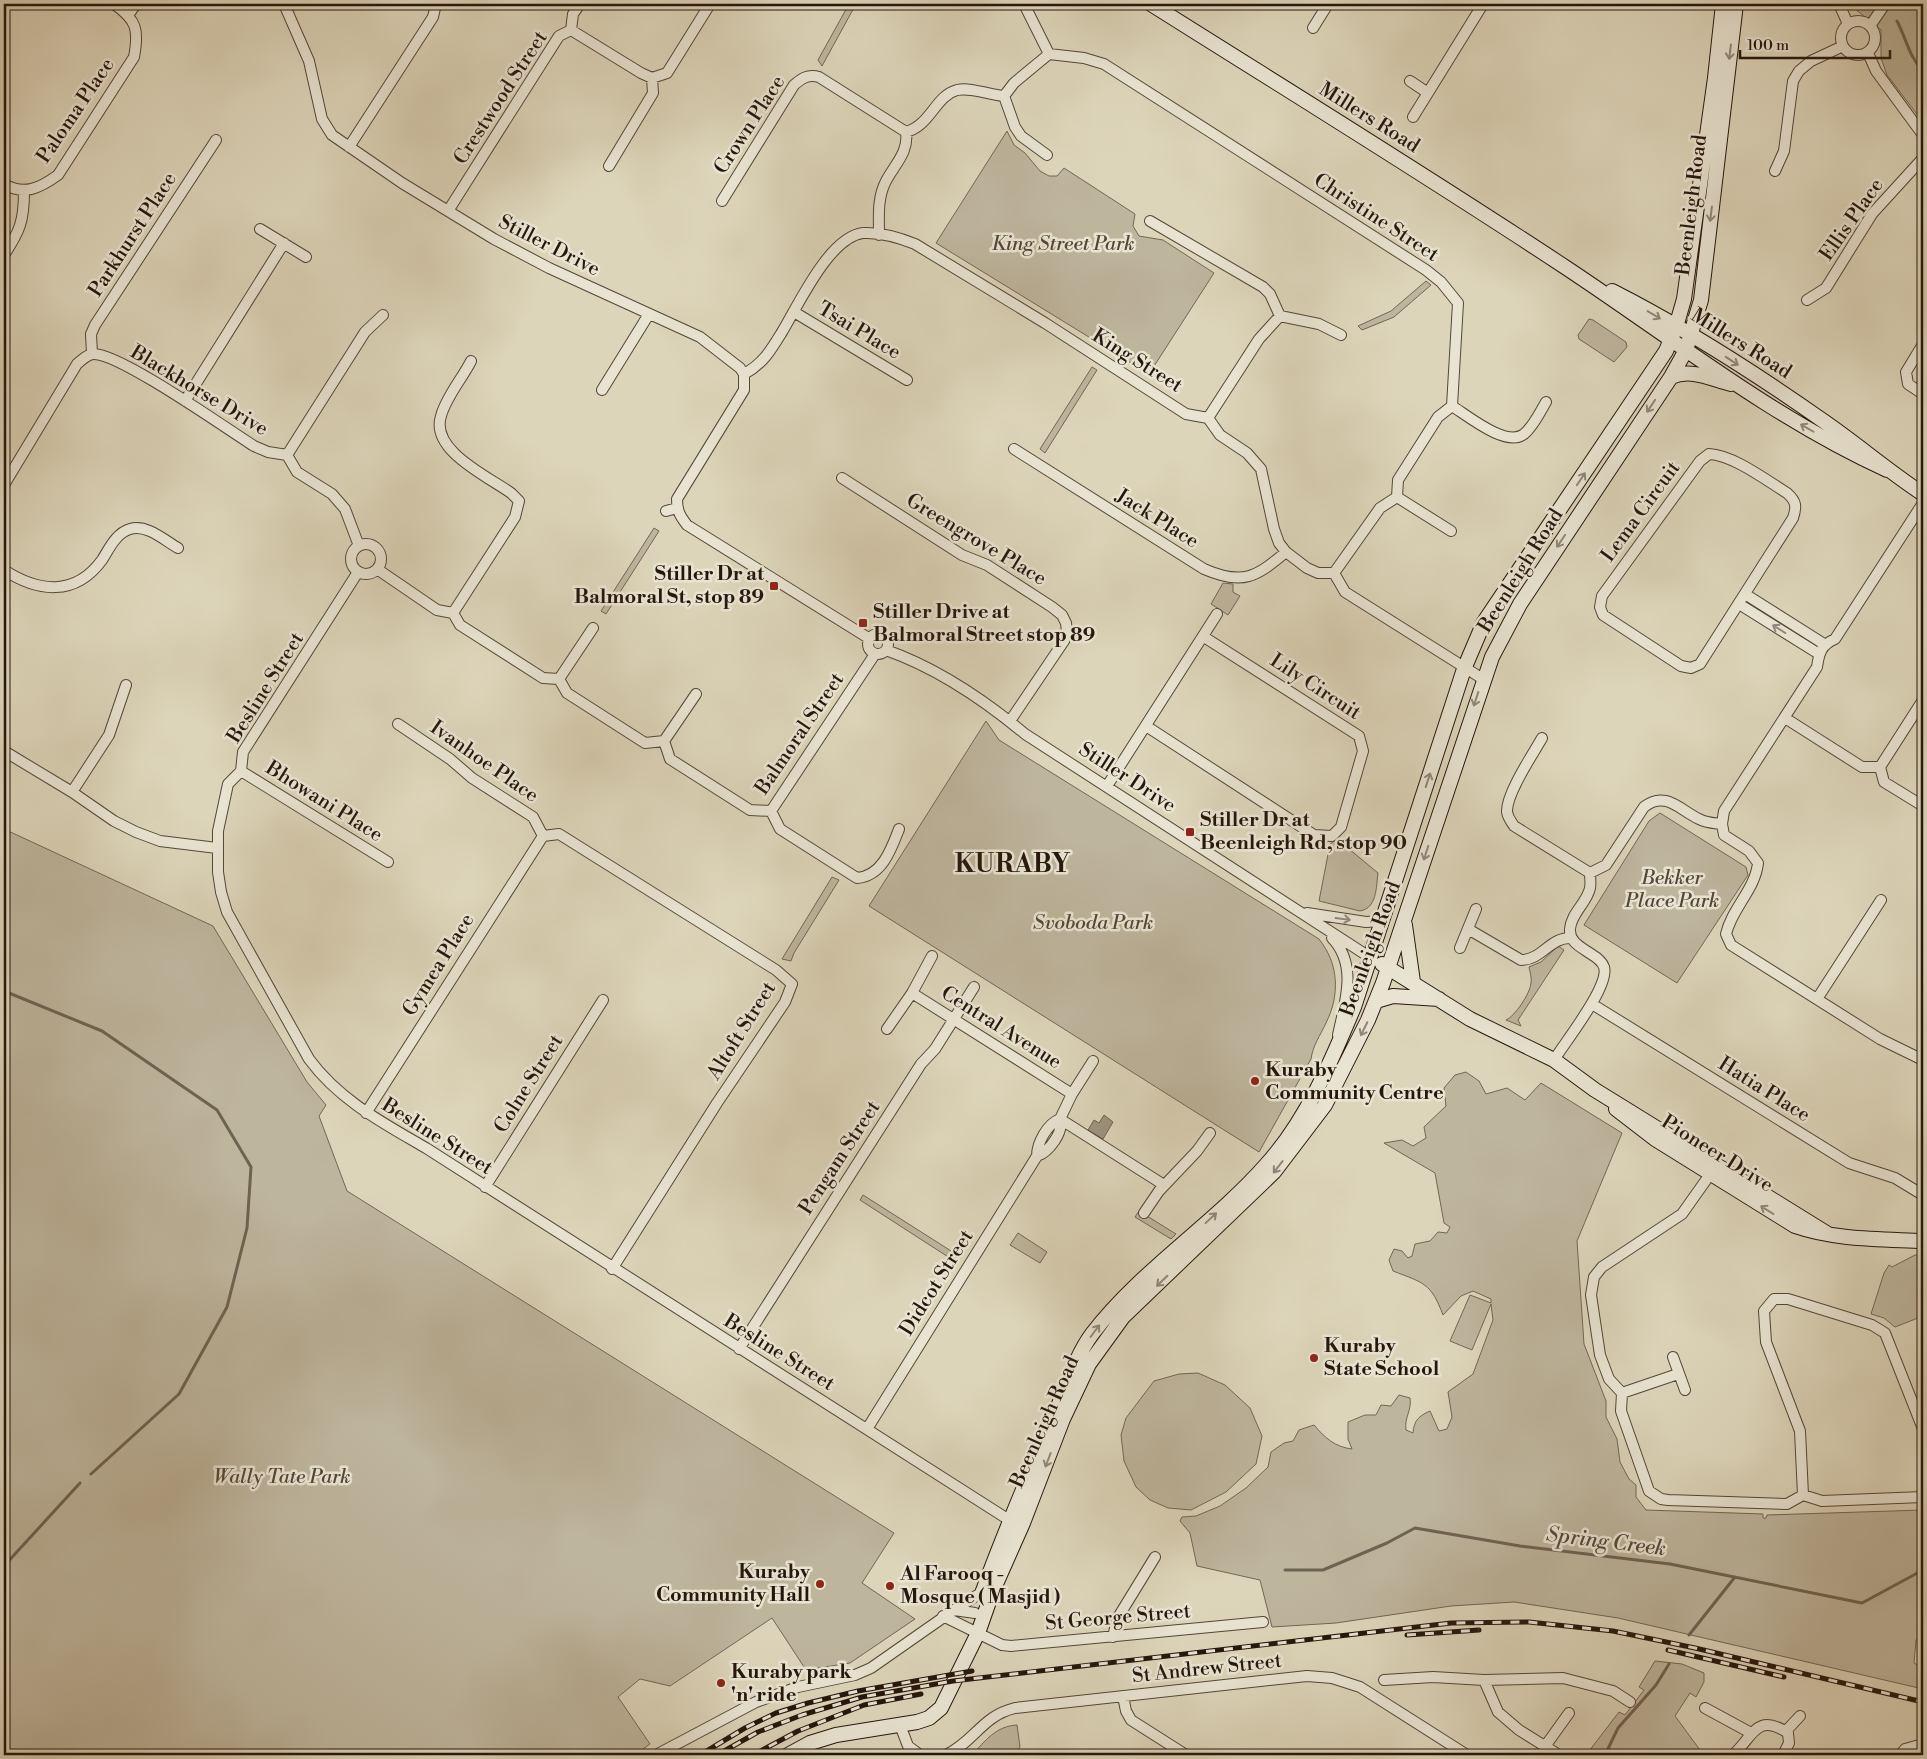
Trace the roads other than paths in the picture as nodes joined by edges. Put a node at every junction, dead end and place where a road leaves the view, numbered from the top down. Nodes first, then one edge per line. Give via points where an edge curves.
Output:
1 (114, 4) edge
2 (136, 4) edge
3 (284, 4) edge
4 (436, 4) edge
5 (580, 4) edge
6 (710, 4) edge
7 (1024, 4) edge
8 (1151, 4) edge
9 (1328, 4) edge
10 (1484, 4) edge
11 (1723, 4) edge
12 (1736, 4) edge
13 (1839, 4) edge
14 (1885, 4) edge
15 (129, 14) junction
16 (1848, 24) junction
17 (1870, 26) junction
18 (1313, 28) dead end
19 (571, 30) junction
20 (1843, 46) junction
21 (1868, 52) junction
22 (1049, 54) junction
23 (652, 78) junction
24 (1410, 81) dead end
25 (1428, 93) junction
26 (1004, 96) junction
27 (1413, 117) dead end
28 (906, 132) junction
29 (1923, 135) edge
30 (216, 140) dead end
31 (349, 147) junction
32 (1047, 155) dead end
33 (1923, 158) edge
34 (609, 166) dead end
35 (1776, 171) dead end
36 (4, 184) edge
37 (24, 191) junction
38 (722, 201) dead end
39 (448, 212) junction
40 (1150, 221) dead end
41 (260, 229) dead end
42 (879, 235) junction
43 (284, 243) junction
44 (4, 255) edge
45 (306, 257) dead end
46 (1807, 300) dead end
47 (794, 312) junction
48 (649, 314) junction
49 (383, 315) dead end
50 (1280, 316) junction
51 (1674, 333) junction
52 (1341, 335) dead end
53 (1691, 335) junction
54 (1923, 344) edge
55 (1686, 350) junction
56 (92, 354) junction
57 (471, 362) dead end
58 (744, 374) junction
59 (1671, 377) junction
60 (907, 380) dead end
61 (1744, 388) junction
62 (602, 390) dead end
63 (1923, 394) edge
64 (185, 401) junction
65 (1546, 402) dead end
66 (1452, 406) junction
67 (1208, 418) junction
68 (1014, 450) dead end
69 (287, 455) junction
70 (1887, 470) junction
71 (842, 478) dead end
72 (4, 485) edge
73 (1923, 494) edge
74 (1397, 497) junction
75 (1923, 503) edge
76 (677, 508) junction
77 (666, 511) dead end
78 (1451, 531) dead end
79 (359, 546) junction
80 (178, 548) dead end
81 (1286, 552) junction
82 (377, 569) junction
83 (4, 570) edge
84 (358, 572) junction
85 (1334, 573) junction
86 (1745, 594) junction
87 (1739, 604) junction
88 (453, 613) junction
89 (1217, 614) dead end
90 (593, 628) dead end
91 (1204, 637) junction
92 (870, 639) junction
93 (1824, 644) junction
94 (886, 650) junction
95 (875, 654) junction
96 (1819, 654) junction
97 (1464, 669) junction
98 (559, 679) junction
99 (1483, 679) junction
100 (126, 686) dead end
101 (696, 694) dead end
102 (1923, 700) edge
103 (1785, 718) junction
104 (1010, 722) junction
105 (398, 724) dead end
106 (1146, 726) junction
107 (1542, 738) dead end
108 (664, 741) junction
109 (4, 751) edge
110 (1880, 767) junction
111 (241, 771) junction
112 (1107, 786) junction
113 (72, 792) junction
114 (1923, 806) edge
115 (771, 811) junction
116 (1722, 824) junction
117 (899, 828) dead end
118 (543, 836) junction
119 (217, 848) junction
120 (388, 862) dead end
121 (1590, 873) junction
122 (1881, 900) dead end
123 (1476, 909) dead end
124 (1304, 913) junction
125 (1315, 920) junction
126 (1404, 920) junction
127 (1382, 921) junction
128 (1468, 929) junction
129 (1571, 938) junction
130 (1460, 948) dead end
131 (932, 956) dead end
132 (1371, 958) junction
133 (1388, 968) junction
134 (1413, 982) junction
135 (974, 987) dead end
136 (912, 993) junction
137 (1440, 999) junction
138 (1817, 999) junction
139 (604, 1000) dead end
140 (1376, 1001) junction
141 (1592, 1004) junction
142 (954, 1020) junction
143 (887, 1029) dead end
144 (1333, 1058) junction
145 (1554, 1060) junction
146 (1923, 1060) edge
147 (1093, 1062) dead end
148 (1595, 1090) junction
149 (1072, 1094) junction
150 (366, 1113) junction
151 (1060, 1119) junction
152 (1210, 1133) dead end
153 (1711, 1174) junction
154 (1164, 1185) junction
155 (485, 1187) junction
156 (1923, 1195) edge
157 (1144, 1214) dead end
158 (1828, 1234) junction
159 (1923, 1241) edge
160 (612, 1269) junction
161 (738, 1349) junction
162 (1673, 1357) dead end
163 (1678, 1374) junction
164 (1685, 1390) dead end
165 (1622, 1393) junction
166 (867, 1429) junction
167 (1923, 1429) edge
168 (1803, 1495) junction
169 (1923, 1497) edge
170 (1017, 1521) junction
171 (1155, 1557) dead end
172 (987, 1581) junction
173 (954, 1610) junction
174 (975, 1614) junction
175 (943, 1616) junction
176 (1263, 1622) dead end
177 (973, 1631) junction
178 (1113, 1637) junction
179 (1384, 1680) dead end
180 (1484, 1680) junction
181 (1123, 1696) junction
182 (1630, 1702) dead end
183 (1704, 1708) dead end
184 (1569, 1713) dead end
185 (1800, 1716) dead end
186 (900, 1726) junction
187 (1786, 1731) junction
188 (1751, 1733) junction
189 (1923, 1744) edge
190 (1546, 1745) junction
191 (656, 1755) edge
192 (788, 1755) edge
193 (920, 1755) edge
194 (946, 1755) edge
195 (1186, 1755) edge
196 (1467, 1755) edge
197 (1559, 1755) edge
198 (1733, 1755) edge
199 (1783, 1755) edge
200 (1900, 1755) edge

1 - 15 street
2 - 15 street
3 - 31 street, Stiller Drive via 309,61 324,124 332,135
4 - 31 street via 433,17
5 - 19 street, Crestwood Street via 573,14
6 - 23 street via 667,73
7 - 22 street
8 - 51 main road, Millers Road
9 - 18 street
10 - 25 street
11 - 51 main road, Beenleigh Road via 1684,299
12 -> 53 main road, Beenleigh Road via 1704,279
13 - 16 street
14 - 17 street
15 - 37 street, Paloma Place via 136,26 134,57 58,175 41,187
16 - 17 street via 1860,21
16 - 20 street via 1841,34
17 - 21 street via 1876,37
19 - 23 street
19 - 39 street, Crestwood Street via 560,36
20 - 21 street via 1855,55
20 - 35 street via 1811,61 1793,81 1784,151
21 - 29 street via 1876,71
22 - 26 street
22 - 66 street, Christine Street via 1104,64 1441,282 1458,304
23 - 34 street via 653,93
24 - 25 street
25 - 27 street
26 - 28 street via 958,90 944,97 916,129
26 - 32 street via 1021,136
28 - 38 street, Crown Place via 820,77 802,78 794,85
28 - 42 street via 908,142 880,197
30 - 56 street, Parkhurst Place via 95,324 91,334
31 - 39 street, Stiller Drive
33 - 46 street, Ellis Place via 1872,214 1826,288
36 - 37 street
37 - 44 street via 20,230
39 - 48 street, Stiller Drive via 536,261
40 - 50 street via 1263,286
41 - 43 street
42 - 47 street, King Street via 861,233 844,242 828,257
42 - 67 street, King Street via 894,236 915,244 1186,414
43 - 45 street
43 - 64 street
47 - 58 street, King Street via 765,359
47 - 60 street, Tsai Place
48 - 58 street, Stiller Drive via 700,337 735,363
48 - 62 street
49 - 69 street via 365,332
50 - 52 street via 1319,324
50 - 67 street via 1259,339
51 - 53 main road, Millers Road
51 - 55 main road, Millers Road
97 -> 51 main road, Beenleigh Road via 1498,597 1651,377
53 - 55 main road, Beenleigh Road
53 -> 70 main road, Millers Road via 1821,419
54 - 63 street via 1906,372 1908,384
55 - 59 main road, Beenleigh Road
55 - 61 main road, Millers Road
56 - 64 street, Blackhorse Drive via 131,368
56 - 72 street via 77,364
57 - 88 street via 441,414 438,428 442,440 450,450 519,501 516,518
58 - 76 street via 744,390 682,490
59 - 61 main road via 1693,373
59 -> 99 main road, Beenleigh Road via 1520,604
70 -> 61 main road, Millers Road via 1849,452
64 - 69 street, Blackhorse Drive via 254,446
65 - 66 street via 1528,431 1511,438 1496,434
66 - 74 street via 1438,417 1398,480
67 - 81 street via 1220,435 1248,453 1261,469 1274,529 1279,544
68 - 81 street, Jack Place via 1204,570 1223,578 1255,575
69 - 79 street via 297,472 332,494 345,509
70 - 73 main road, Millers Road
71 - 104 street, Greengrove Place via 962,555 987,565 1062,615 1067,632 1064,641
74 - 78 street
74 - 85 street via 1380,508
75 - 93 street via 1835,639
76 - 77 street
76 - 92 street via 687,525
79 - 82 street via 369,544 378,550 381,560
79 - 84 street via 352,552 351,561
80 - 83 street via 150,531 129,529 120,534 92,571 70,584 41,588
81 - 85 street via 1318,573
82 - 84 street via 368,574
82 - 88 street via 437,610
84 - 111 street, Besline Street via 243,752
85 - 97 street via 1345,592
86 - 87 street, Lema Circuit
86 - 87 street, Lema Circuit via 1793,518 1794,500 1730,459 1709,454 1700,461 1602,596 1600,607 1603,616 1681,666 1690,668 1700,664
86 - 93 street
96 -> 87 street
88 - 98 street via 460,626 543,678
89 - 91 street
90 - 98 street
91 - 106 street
91 - 106 street, Lily Circuit via 1359,736 1363,751 1341,827 1332,836 1314,835
92 - 94 street via 876,634 884,637 888,644
92 - 95 street via 868,648
93 - 96 street
94 - 95 street
94 - 104 street, Stiller Drive via 931,669
95 - 115 street, Balmoral Street
96 - 103 street via 1817,667
97 - 99 street
127 -> 97 main road, Beenleigh Road
98 - 108 street via 566,693 645,743
99 -> 126 main road, Beenleigh Road
100 - 113 street via 109,735
101 - 108 street
102 - 110 street
103 - 110 street via 1862,767
103 - 116 street via 1724,811
104 - 112 street, Stiller Drive
105 - 118 street, Ivanhoe Place via 533,817
106 - 112 street
107 - 121 street via 1518,779 1508,808 1509,819 1514,826
108 - 115 street, Balmoral Street via 670,759 750,810
109 - 113 street
110 - 114 street via 1884,782
111 - 119 street, Besline Street via 228,784
111 - 120 street, Bhowani Place
112 - 124 street, Stiller Drive
113 - 119 street via 136,832 160,841
115 - 117 street via 780,828 857,878 877,871
116 - 121 street via 1698,819 1668,800 1658,799 1644,807 1606,865
116 - 138 street via 1724,835 1749,851 1758,863 1756,876 1728,922 1726,934 1731,945
118 - 150 street, Gymea Place
118 - 160 street, Altoft Street via 559,834 776,970 792,984 785,1002
119 - 150 street, Besline Street via 221,892 228,912 302,1047 321,1076
121 - 129 street via 1590,888 1573,918
122 - 138 street
123 - 128 street
124 - 125 street, Stiller Drive
124 -> 127 street via 1366,922
125 - 132 street, Stiller Drive
125 - 144 street via 1339,945 1347,962 1346,996
126 - 133 main road, Beenleigh Road
126 - 134 main road
127 - 132 main road, Beenleigh Road
128 - 129 street via 1521,960 1538,956 1554,941
128 - 130 street
129 - 141 street via 1604,967
131 - 136 street, Central Avenue
132 - 133 main road, Pioneer Drive
132 - 144 main road, Beenleigh Road
133 - 134 main road, Pioneer Drive
133 - 140 main road, Beenleigh Road
134 - 137 main road, Pioneer Drive
135 - 142 street, Pengam Street
136 - 142 street, Central Avenue
136 - 143 street, Central Avenue
137 - 140 main road via 1393,996
137 - 145 main road, Pioneer Drive via 1470,1019
138 - 146 street via 1880,1039
139 - 155 street, Colne Street
140 -> 170 main road, Beenleigh Road via 1325,1105 1274,1172 1123,1317 1107,1338 1085,1372
141 - 145 street
141 - 156 street, Hatia Place via 1849,1163 1895,1178
142 - 149 street, Central Avenue
142 - 161 street, Pengam Street via 921,1064
170 -> 144 main road, Beenleigh Road via 1082,1351 1091,1336 1140,1283 1266,1165 1295,1124
145 - 148 main road, Pioneer Drive
147 - 149 street, Didcot Street
148 - 153 main road, Pioneer Drive via 1627,1120
148 - 158 main road, Pioneer Drive
149 - 151 street, Didcot Street
150 - 155 street, Besline Street
151 - 154 street
151 - 166 street, Didcot Street via 1050,1126 1037,1147 1037,1156
152 - 154 street
158 -> 153 main road, Pioneer Drive via 1795,1226
153 - 165 street via 1682,1214 1602,1267 1594,1277 1591,1295 1600,1355 1609,1379
154 - 157 street
155 - 160 street, Besline Street
158 - 159 main road, Pioneer Drive
160 - 161 street, Besline Street
161 - 166 street, Besline Street
162 - 163 street
163 - 164 street
163 - 165 street
165 - 168 street via 1620,1412 1649,1491 1654,1496 1668,1500 1787,1504
166 - 170 street, Besline Street
167 - 168 street via 1885,1333 1872,1325 1788,1298 1774,1299 1764,1310 1766,1342 1800,1431
168 - 169 street via 1822,1501
170 - 172 main road, Beenleigh Road
170 - 177 main road, Beenleigh Road via 992,1593
171 - 178 street via 1117,1620
172 - 173 street via 979,1594
172 - 174 main road, Beenleigh Road
173 - 174 street
173 - 175 street
174 - 177 main road, Beenleigh Road
175 - 177 street, St George Street
175 - 191 street via 871,1668 756,1702
176 - 178 street, St George Street
177 - 178 street, St George Street via 1011,1646
177 - 186 main road, Beenleigh Road via 941,1708 929,1718
179 - 180 street via 1433,1677
180 - 182 street via 1563,1678 1613,1691
180 - 190 street via 1498,1712 1519,1730
181 - 194 street, St Andrew Street via 1001,1711 966,1743
181 - 195 street via 1131,1720
181 - 196 street, St Andrew Street via 1307,1676 1332,1678 1360,1687
183 - 188 street
184 - 190 street
185 - 187 street
186 - 192 main road, Beenleigh Road via 836,1735
186 - 193 street via 908,1746
187 - 188 street via 1767,1724
187 - 199 street via 1789,1743
188 - 198 street
189 - 200 street via 1905,1749
190 - 197 street

